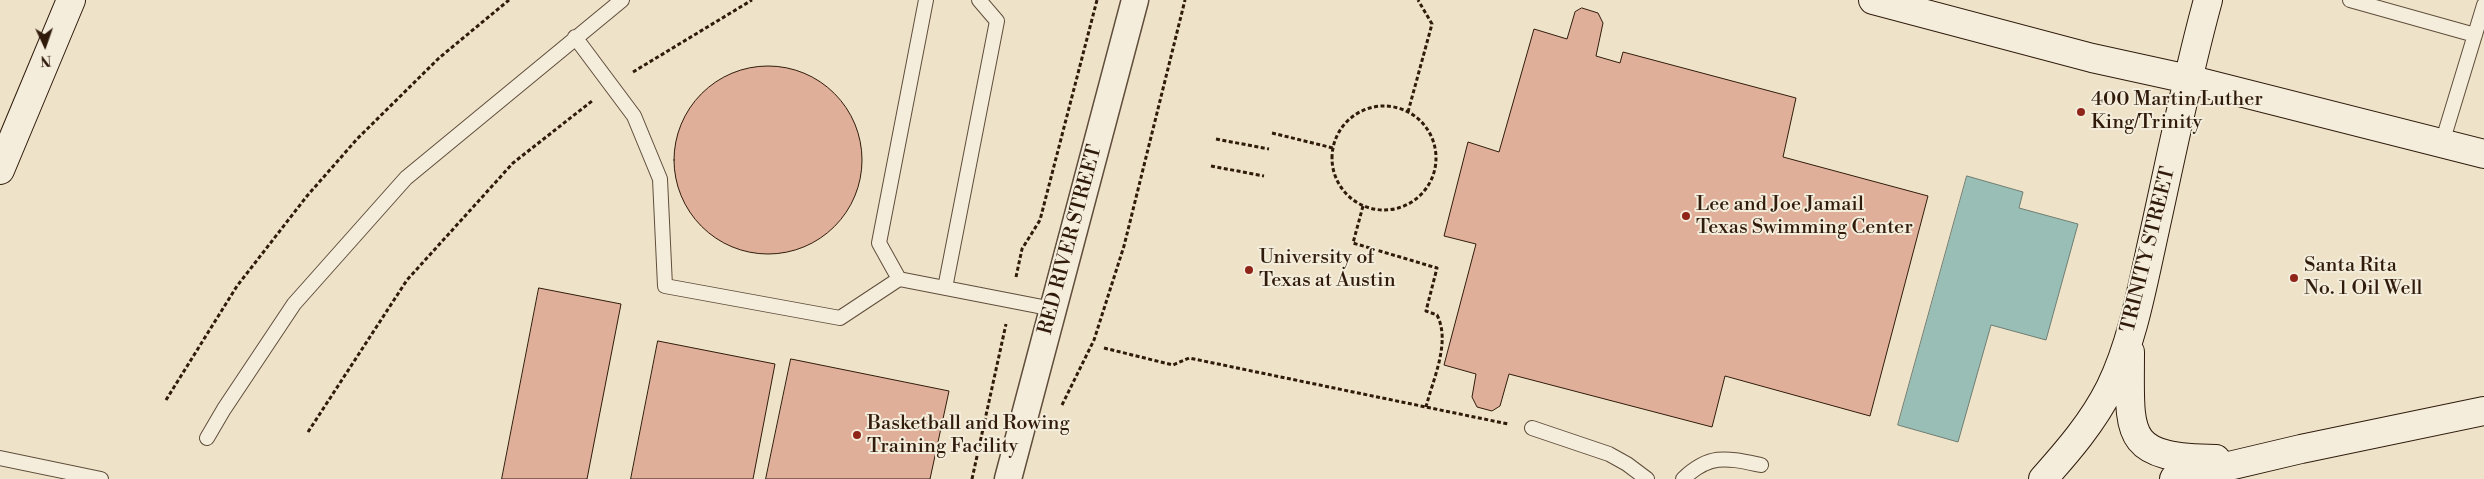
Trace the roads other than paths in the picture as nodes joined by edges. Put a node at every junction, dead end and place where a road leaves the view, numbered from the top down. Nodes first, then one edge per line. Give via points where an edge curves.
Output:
1 (71, 0) edge
2 (622, 0) edge
3 (926, 0) edge
4 (979, 0) edge
5 (1135, 0) edge
6 (1873, 0) edge
7 (2208, 0) edge
8 (2350, 0) edge
9 (2484, 5) edge
10 (2475, 35) junction
11 (575, 37) junction
12 (2188, 79) junction
13 (2442, 143) junction
14 (2484, 154) edge
15 (0, 170) edge
16 (898, 279) junction
17 (945, 288) junction
18 (1053, 309) junction
19 (2130, 334) junction
20 (2484, 412) edge
21 (1532, 428) road end
22 (208, 438) dead end
23 (0, 458) edge
24 (2259, 459) junction
25 (1761, 465) dead end
26 (2175, 478) edge
27 (101, 479) edge
28 (1008, 479) edge
29 (1647, 479) edge
30 (1683, 479) edge
31 (2043, 479) edge

1 - 15 street
2 - 11 lane
3 - 16 lane via 879,242
4 - 17 lane via 997,21
5 - 18 street, RED RIVER STREET
6 - 12 street via 2092,58
7 - 12 street, TRINITY STREET
8 - 10 lane
9 - 10 lane
10 - 13 lane
11 - 16 lane via 634,116 660,179 665,286 840,318
11 - 22 lane via 406,178 294,304
12 - 13 street
12 - 19 street, TRINITY STREET
13 - 14 street
16 - 17 lane
17 - 18 lane
18 - 28 street, RED RIVER STREET
19 - 24 street via 2130,410 2135,436 2153,452 2182,458
19 - 31 street, TRINITY STREET via 2110,388 2076,441
20 - 24 street
21 - 29 lane via 1608,454
23 - 27 lane
24 - 26 street
25 - 30 lane via 1717,459 1704,463

